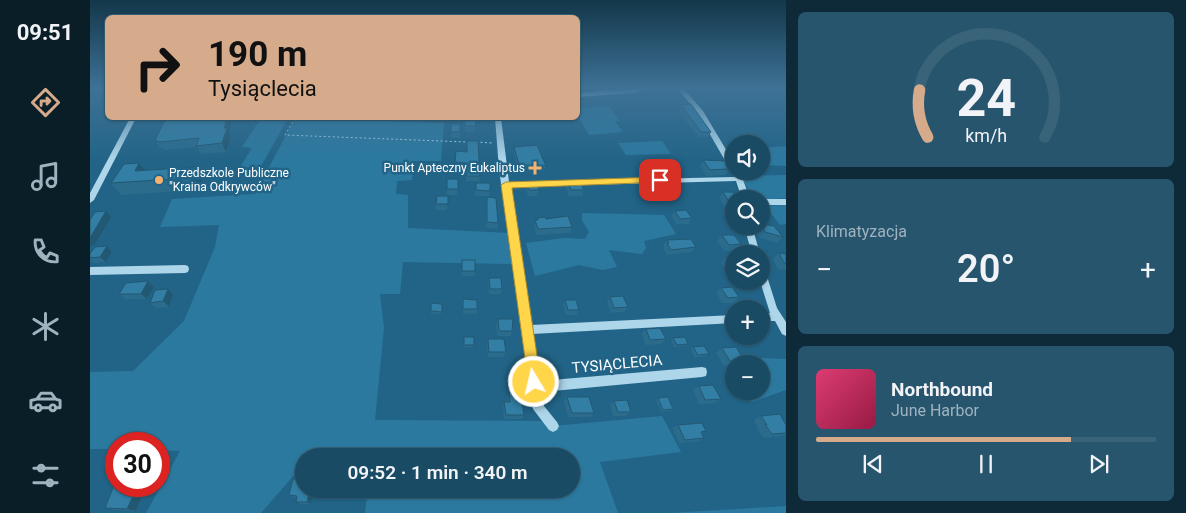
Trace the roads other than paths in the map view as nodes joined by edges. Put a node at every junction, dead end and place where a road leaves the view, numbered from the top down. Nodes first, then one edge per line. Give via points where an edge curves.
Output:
1 (701, 112) edge
2 (132, 120) edge
3 (498, 120) edge
4 (725, 154) edge
5 (725, 179) edge
6 (506, 185) junction
7 (90, 200) edge
8 (770, 202) edge
9 (786, 202) edge
10 (185, 269) dead end
11 (90, 271) edge
12 (767, 290) edge
13 (770, 318) edge
14 (776, 318) junction
15 (725, 320) edge
16 (526, 330) junction
17 (786, 331) edge
18 (702, 372) dead end
19 (535, 387) junction
20 (554, 426) dead end

1 - 4 street
2 - 7 street
3 - 6 street
5 - 6 street
6 - 16 street
8 - 9 street
10 - 11 street
12 - 14 street
13 - 14 street
14 - 17 street
15 - 16 street
16 - 19 street
18 - 19 street, TYSIĄCLECIA
19 - 20 street via 539,409

